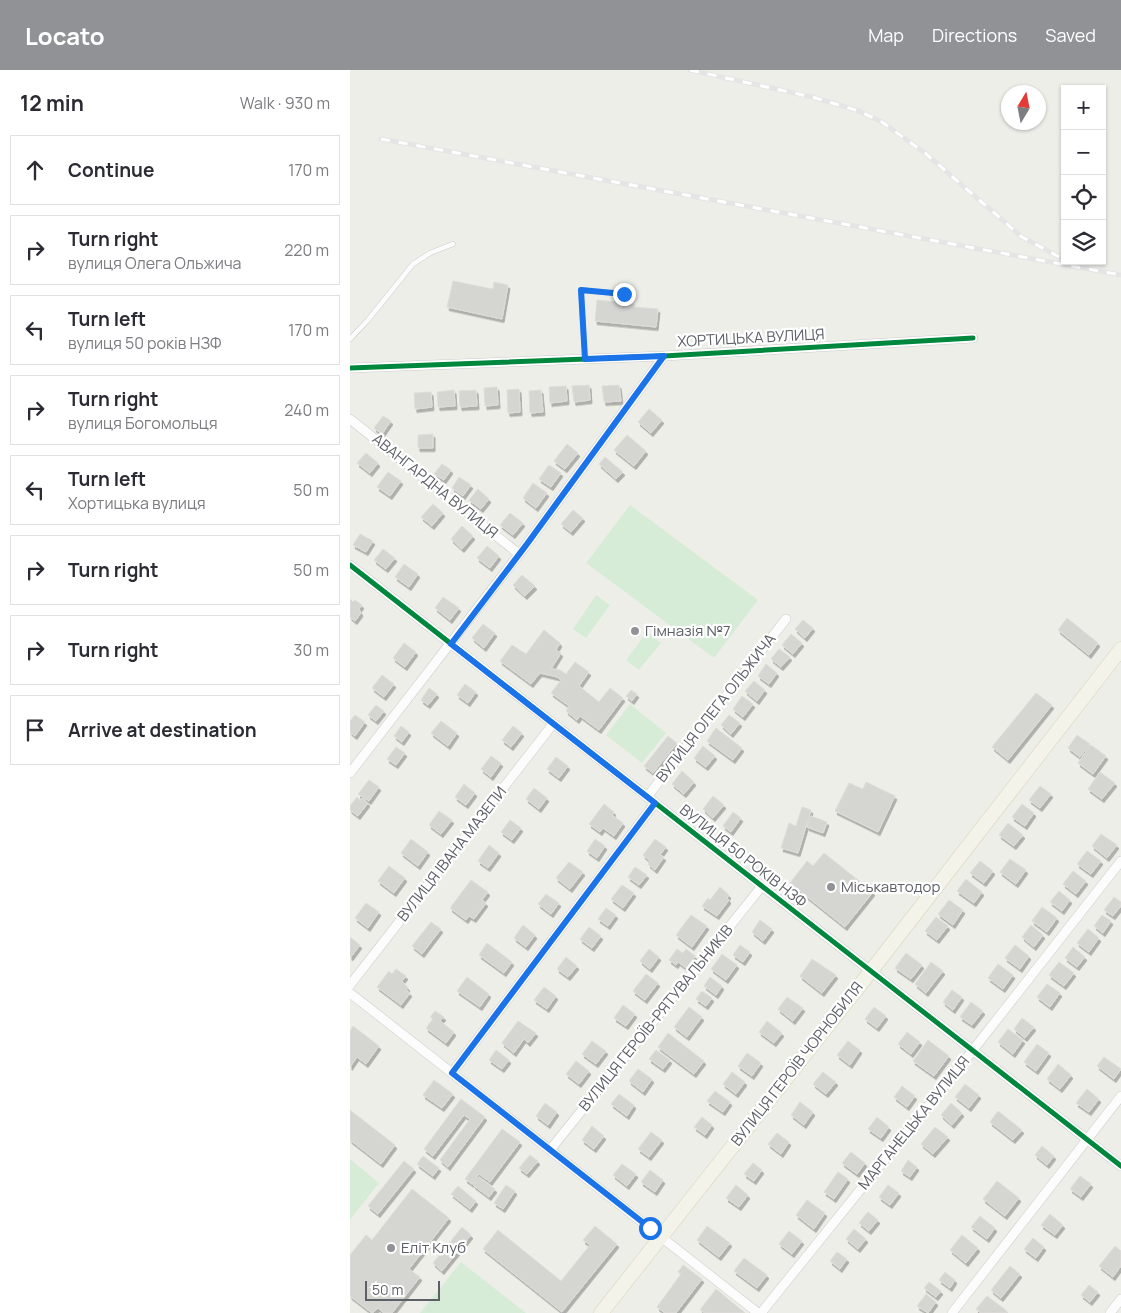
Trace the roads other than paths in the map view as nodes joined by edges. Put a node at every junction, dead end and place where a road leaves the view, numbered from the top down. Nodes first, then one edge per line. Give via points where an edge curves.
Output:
1 (453, 244) dead end
2 (624, 294) dead end
3 (973, 338) dead end
4 (350, 340) edge
5 (664, 356) junction
6 (585, 359) junction
7 (350, 368) edge
8 (350, 419) edge
9 (519, 554) junction
10 (351, 568) edge
11 (786, 619) dead end
12 (451, 644) junction
13 (1120, 651) edge
14 (553, 724) junction
15 (350, 773) edge
16 (647, 797) junction
17 (655, 803) junction
18 (1121, 861) edge
19 (762, 886) junction
20 (871, 971) junction
21 (350, 985) edge
22 (350, 993) edge
23 (973, 1050) junction
24 (452, 1073) junction
25 (1121, 1096) edge
26 (1087, 1140) junction
27 (550, 1150) junction
28 (1121, 1166) edge
29 (660, 1237) junction
30 (1121, 1299) edge
31 (601, 1313) edge
32 (760, 1313) edge
33 (952, 1313) edge
34 (1110, 1313) edge

1 - 4 lane via 413,264
2 - 6 lane via 581,290
3 - 5 street, ХОРТИЦЬКА ВУЛИЦЯ
5 - 6 street, ХОРТИЦЬКА ВУЛИЦЯ
5 - 9 street
6 - 7 street, ХОРТИЦЬКА ВУЛИЦЯ
8 - 9 street, АВАНГАРДНА ВУЛИЦЯ
9 - 12 street
10 - 12 street, ВУЛИЦЯ 50 РОКІВ НЗФ
11 - 16 street, ВУЛИЦЯ ОЛЕГА ОЛЬЖИЧА
12 - 14 street, ВУЛИЦЯ 50 РОКІВ НЗФ
12 - 15 street
13 - 20 main road, ВУЛИЦЯ ГЕРОЇВ ЧОРНОБИЛЯ
14 - 16 street, ВУЛИЦЯ 50 РОКІВ НЗФ
14 - 21 street, ВУЛИЦЯ ІВАНА МАЗЕПИ
16 - 17 street, ВУЛИЦЯ 50 РОКІВ НЗФ
17 - 19 street, ВУЛИЦЯ 50 РОКІВ НЗФ
17 - 24 street, ВУЛИЦЯ ОЛЕГА ОЛЬЖИЧА
18 - 23 street, МАРГАНЕЦЬКА ВУЛИЦЯ
19 - 20 street, ВУЛИЦЯ 50 РОКІВ НЗФ
19 - 27 street, ВУЛИЦЯ ГЕРОЇВ-РЯТУВАЛЬНИКІВ
20 - 23 street, ВУЛИЦЯ 50 РОКІВ НЗФ
20 - 29 main road, ВУЛИЦЯ ГЕРОЇВ ЧОРНОБИЛЯ
22 - 24 street
23 - 26 street, ВУЛИЦЯ 50 РОКІВ НЗФ
23 - 32 street, МАРГАНЕЦЬКА ВУЛИЦЯ
24 - 27 street
25 - 26 street
26 - 28 street, ВУЛИЦЯ 50 РОКІВ НЗФ
26 - 33 street
27 - 29 street
29 - 31 main road, ВУЛИЦЯ ГЕРОЇВ ЧОРНОБИЛЯ
29 - 32 street
30 - 34 street

